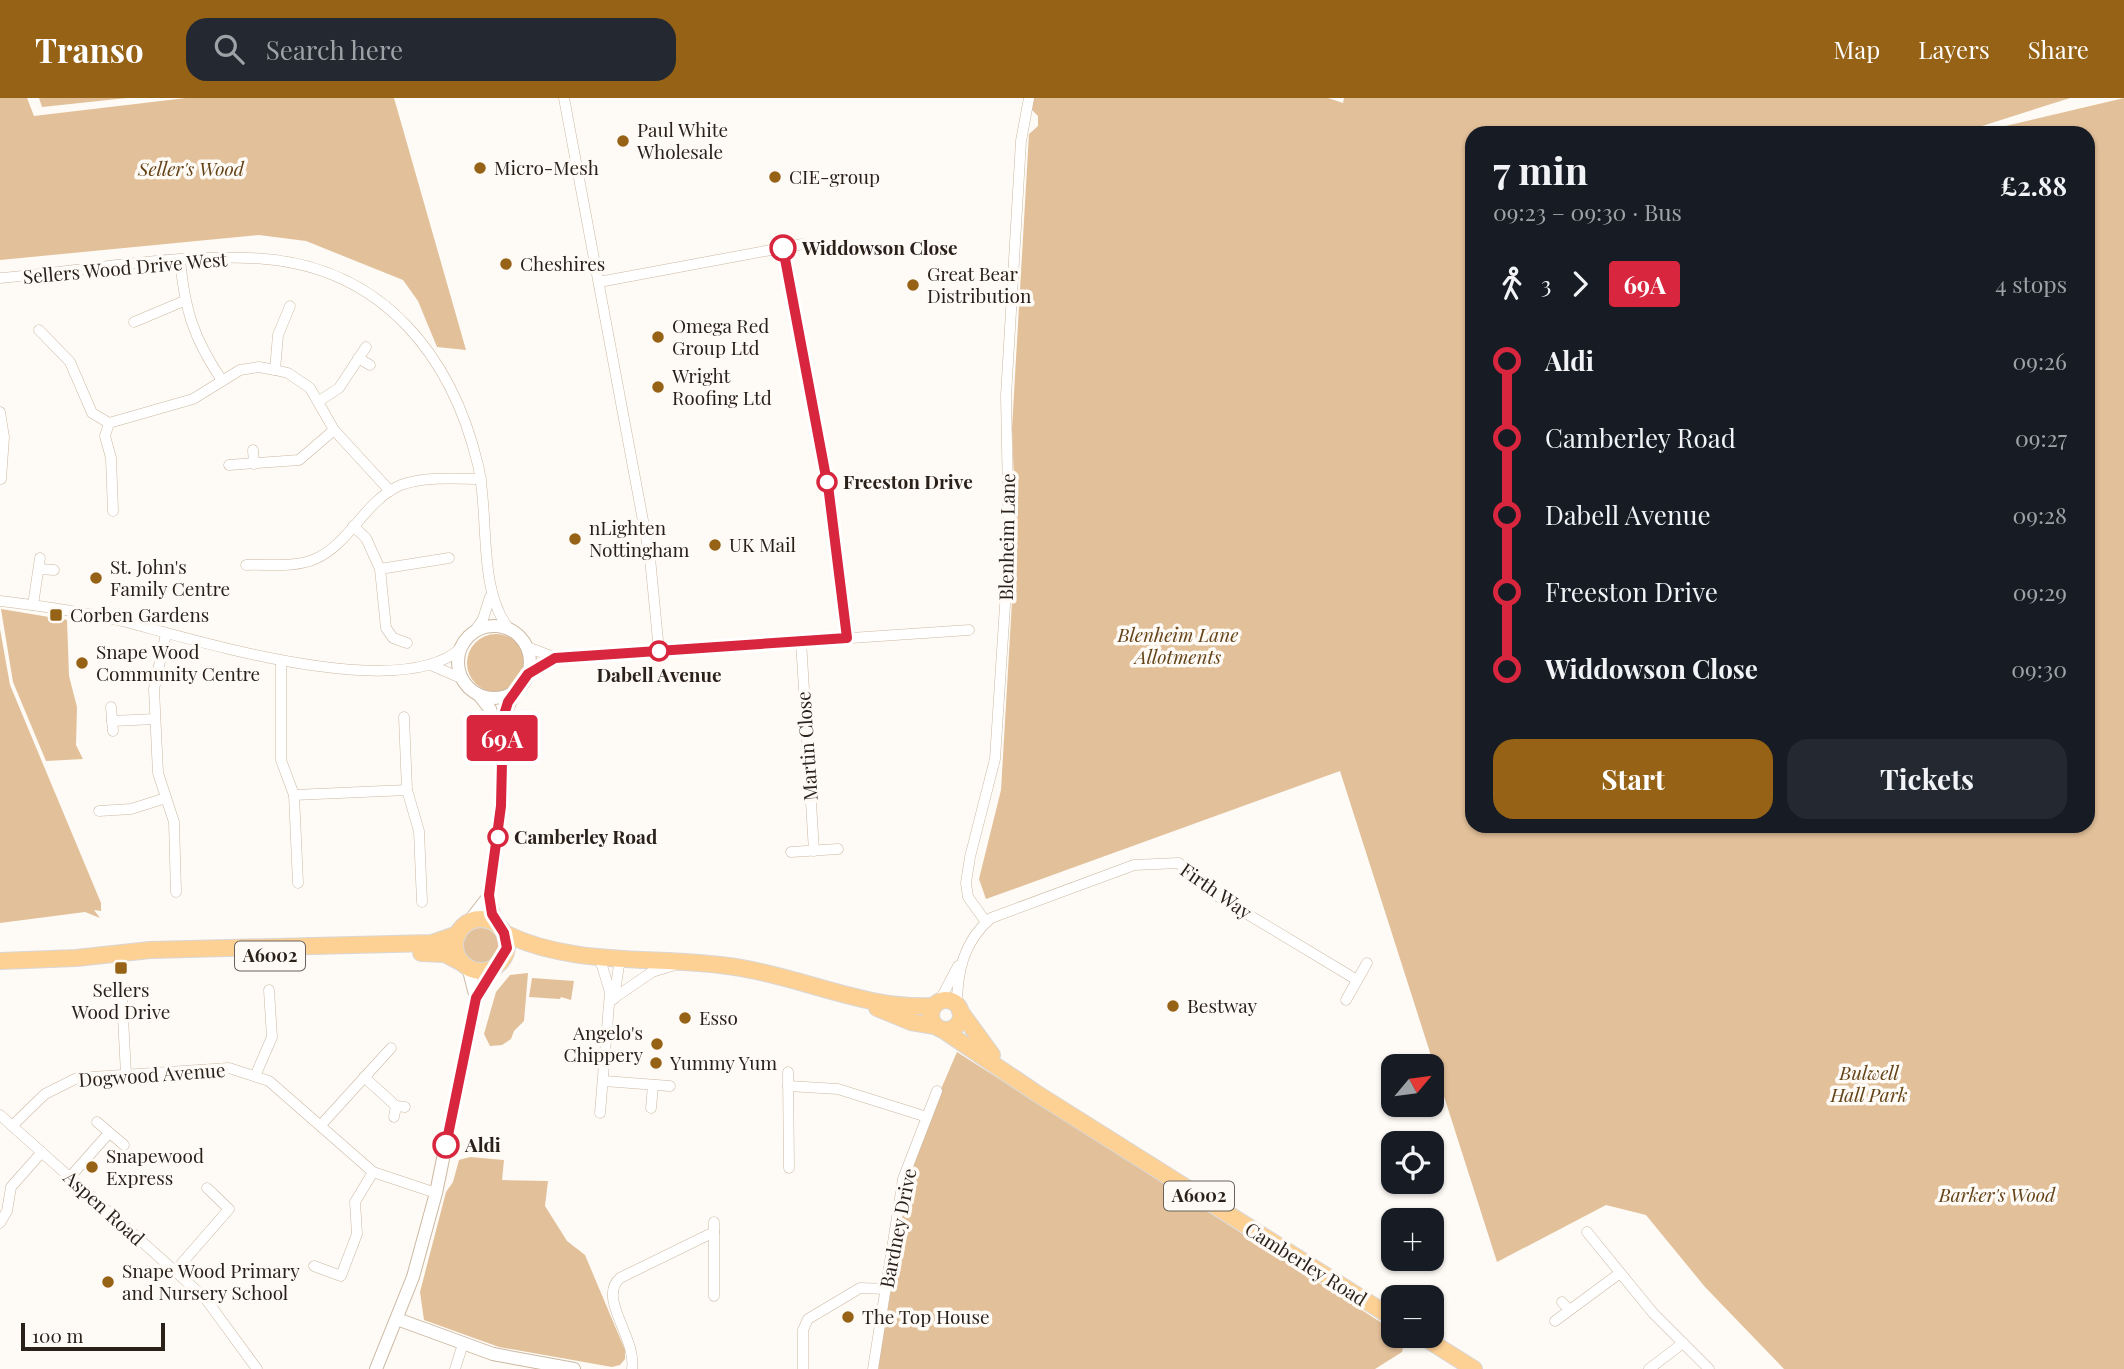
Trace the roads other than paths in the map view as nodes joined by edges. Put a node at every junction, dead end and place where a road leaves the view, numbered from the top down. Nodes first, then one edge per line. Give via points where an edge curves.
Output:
1 (564, 98) edge
2 (1029, 98) edge
3 (803, 244) dead end
4 (783, 248) junction
5 (180, 260) junction
6 (0, 278) edge
7 (599, 282) junction
8 (184, 301) junction
9 (290, 306) dead end
10 (273, 312) dead end
11 (286, 317) junction
12 (134, 322) dead end
13 (56, 329) dead end
14 (39, 330) dead end
15 (48, 338) junction
16 (366, 347) dead end
17 (358, 358) junction
18 (370, 365) dead end
19 (275, 370) junction
20 (221, 379) junction
21 (319, 401) junction
22 (0, 412) edge
23 (109, 423) junction
24 (334, 430) junction
25 (253, 450) dead end
26 (254, 464) junction
27 (229, 465) dead end
28 (1, 479) edge
29 (481, 479) junction
30 (125, 482) dead end
31 (112, 483) junction
32 (390, 491) junction
33 (113, 511) dead end
34 (353, 526) junction
35 (255, 553) dead end
36 (443, 564) dead end
37 (380, 569) junction
38 (54, 570) dead end
39 (491, 593) junction
40 (0, 601) edge
41 (33, 605) junction
42 (509, 629) junction
43 (969, 630) dead end
44 (474, 632) junction
45 (166, 634) junction
46 (393, 638) junction
47 (847, 638) junction
48 (801, 641) junction
49 (407, 643) dead end
50 (527, 647) junction
51 (386, 648) dead end
52 (461, 648) junction
53 (659, 651) junction
54 (555, 658) junction
55 (281, 661) junction
56 (433, 666) junction
57 (528, 674) junction
58 (463, 679) junction
59 (515, 691) junction
60 (478, 694) junction
61 (111, 707) dead end
62 (404, 717) dead end
63 (155, 719) junction
64 (501, 741) junction
65 (407, 790) junction
66 (294, 795) junction
67 (166, 798) junction
68 (99, 811) dead end
69 (838, 849) dead end
70 (814, 851) junction
71 (792, 852) dead end
72 (298, 883) dead end
73 (176, 892) dead end
74 (489, 895) junction
75 (422, 902) dead end
76 (986, 922) junction
77 (463, 928) junction
78 (500, 929) junction
79 (540, 948) junction
80 (599, 956) junction
81 (76, 958) junction
82 (621, 958) junction
83 (962, 960) junction
84 (0, 961) edge
85 (685, 961) junction
86 (501, 962) junction
87 (1367, 963) dead end
88 (465, 965) junction
89 (1357, 980) junction
90 (269, 990) dead end
91 (122, 998) dead end
92 (614, 998) junction
93 (1346, 1000) dead end
94 (866, 1001) junction
95 (936, 1004) junction
96 (959, 1008) junction
97 (610, 1021) junction
98 (939, 1028) junction
99 (391, 1048) dead end
100 (788, 1072) dead end
101 (1007, 1072) junction
102 (126, 1074) junction
103 (256, 1074) junction
104 (364, 1077) junction
105 (604, 1081) junction
106 (653, 1084) junction
107 (670, 1086) dead end
108 (788, 1086) junction
109 (937, 1091) dead end
110 (652, 1108) dead end
111 (398, 1110) dead end
112 (600, 1113) dead end
113 (0, 1115) edge
114 (927, 1117) junction
115 (97, 1122) dead end
116 (321, 1125) junction
117 (12, 1126) junction
118 (109, 1133) junction
119 (124, 1145) dead end
120 (42, 1152) junction
121 (789, 1168) dead end
122 (373, 1172) junction
123 (70, 1177) junction
124 (206, 1188) dead end
125 (436, 1193) junction
126 (0, 1223) edge
127 (1587, 1232) dead end
128 (1605, 1235) dead end
129 (1595, 1242) junction
130 (314, 1266) dead end
131 (175, 1271) junction
132 (1620, 1273) junction
133 (886, 1289) junction
134 (714, 1296) dead end
135 (1381, 1310) edge
136 (397, 1319) junction
137 (1555, 1321) dead end
138 (1683, 1343) junction
139 (463, 1344) junction
140 (1441, 1348) edge
141 (377, 1368) edge
142 (257, 1369) edge
143 (454, 1369) edge
144 (574, 1369) edge
145 (632, 1369) edge
146 (803, 1369) edge
147 (873, 1369) edge
148 (1474, 1369) edge
149 (1649, 1369) edge
150 (1709, 1369) edge

1 - 7 street
2 - 76 street, Blenheim Lane via 1021,141 1006,396 1009,544 995,758 966,884 968,897
3 - 4 street
4 - 7 street
4 - 47 street via 829,493
5 - 6 street, Sellers Wood Drive West
5 - 8 street
5 - 29 street, Sellers Wood Drive West via 256,259 301,265 370,295 401,318 442,369 470,430
7 - 53 street via 650,558
8 - 12 street
8 - 20 street via 204,353
9 - 11 street
10 - 11 street
11 - 19 street via 278,335
13 - 15 street
14 - 15 street
15 - 23 street via 75,371 92,413
16 - 17 street
17 - 18 street
17 - 21 street via 340,388
19 - 20 street via 240,370
19 - 21 street via 300,380
20 - 23 street via 193,399
21 - 24 street
22 - 28 street via 4,437
23 - 31 street via 106,436
24 - 26 street via 299,460
24 - 32 street
25 - 26 street
26 - 27 street
29 - 32 street via 411,482
29 - 39 street, Sellers Wood Drive West
30 - 31 street
31 - 33 street
32 - 34 street
34 - 35 street via 313,560 251,565
34 - 37 street via 366,538
36 - 37 street
37 - 46 street via 384,621
38 - 41 street via 40,564
39 - 42 street, Sellers Wood Drive West
39 - 44 street, Sellers Wood Drive West
40 - 41 street
41 - 45 street
42 - 44 street via 489,626
42 - 50 street
43 - 47 street
44 - 52 street
45 - 55 street
45 - 63 street via 155,674
46 - 49 street
46 - 51 street
47 - 48 street
48 - 53 street
48 - 70 street, Martin Close
50 - 54 street
50 - 57 street
52 - 56 street
52 - 58 street via 458,666
53 - 54 street
54 - 57 street
55 - 56 street via 340,668
55 - 66 street via 281,760
56 - 58 street
57 - 59 street
58 - 60 street
59 - 60 street via 494,698
59 - 64 street via 504,710
60 - 64 street via 490,709
61 - 63 street via 113,726
62 - 65 street
63 - 67 street via 158,773
64 - 74 street via 501,806
65 - 66 street
65 - 75 street via 419,831
66 - 72 street
67 - 68 street via 131,809
67 - 73 street via 173,822
69 - 70 street
70 - 71 street
74 - 77 street
74 - 78 street
76 - 83 street via 974,934
76 - 89 street, Firth Way via 1134,865 1179,863 1214,894
77 - 78 main road via 482,919
77 - 81 main road, A6002 via 432,943 150,950
77 - 88 main road via 456,949
78 - 79 main road, Camberley Road / A6002
78 - 86 main road via 507,948
79 - 80 main road, Camberley Road / A6002
79 - 86 main road, Camberley Road / A6002
80 - 82 main road, Camberley Road / A6002
80 - 97 street via 610,992
81 - 84 main road, A6002
81 - 88 main road, A6002 via 137,962 436,952
82 - 85 main road, Camberley Road / A6002
82 - 92 street
83 - 95 street
83 - 96 street
85 - 92 street via 652,972
85 - 94 main road, Camberley Road / A6002 via 775,974
86 - 88 main road via 485,971
87 - 89 street
88 - 125 street via 476,998
89 - 93 street
90 - 103 street via 276,1003 272,1037
91 - 102 street via 127,1010
92 - 97 street
94 - 95 main road, Camberley Road / A6002
94 - 98 main road, Camberley Road / A6002 via 912,1022
95 - 96 main road via 946,1000
95 - 98 main road via 931,1016
96 - 98 main road via 955,1026
96 - 101 main road, Camberley Road / A6002
97 - 105 street
98 - 101 main road, Camberley Road / A6002
99 - 104 street via 386,1061
100 - 108 street
101 - 135 main road, Camberley Road / A6002
102 - 103 street, Dogwood Avenue via 229,1068
102 - 117 street, Dogwood Avenue via 68,1081 45,1094
103 - 116 street, Dogwood Avenue
104 - 111 street
104 - 116 street
105 - 106 street
105 - 112 street
106 - 107 street
106 - 110 street
108 - 114 street via 838,1089
108 - 121 street
109 - 114 street, Bardney Drive
113 - 117 street, Aspen Road
114 - 133 street, Bardney Drive via 904,1180
115 - 118 street
116 - 122 street, Dogwood Avenue
117 - 120 street, Aspen Road
118 - 119 street
118 - 123 street
120 - 123 street, Aspen Road
120 - 126 street via 11,1187
122 - 125 street, Dogwood Avenue
122 - 130 street via 355,1202 357,1234 341,1276
123 - 131 street, Aspen Road
124 - 131 street via 229,1209
125 - 136 street
127 - 129 street
128 - 129 street
129 - 132 street
131 - 142 street, Aspen Road via 211,1304
132 - 137 street via 1566,1306
132 - 138 street
133 - 146 street via 860,1288 808,1319 803,1330
133 - 147 street, Bardney Drive
134 - 145 street via 714,1227 620,1278 611,1298 633,1351
136 - 139 street
136 - 141 street
138 - 149 street
138 - 150 street
139 - 143 street
139 - 144 street
140 - 148 main road

